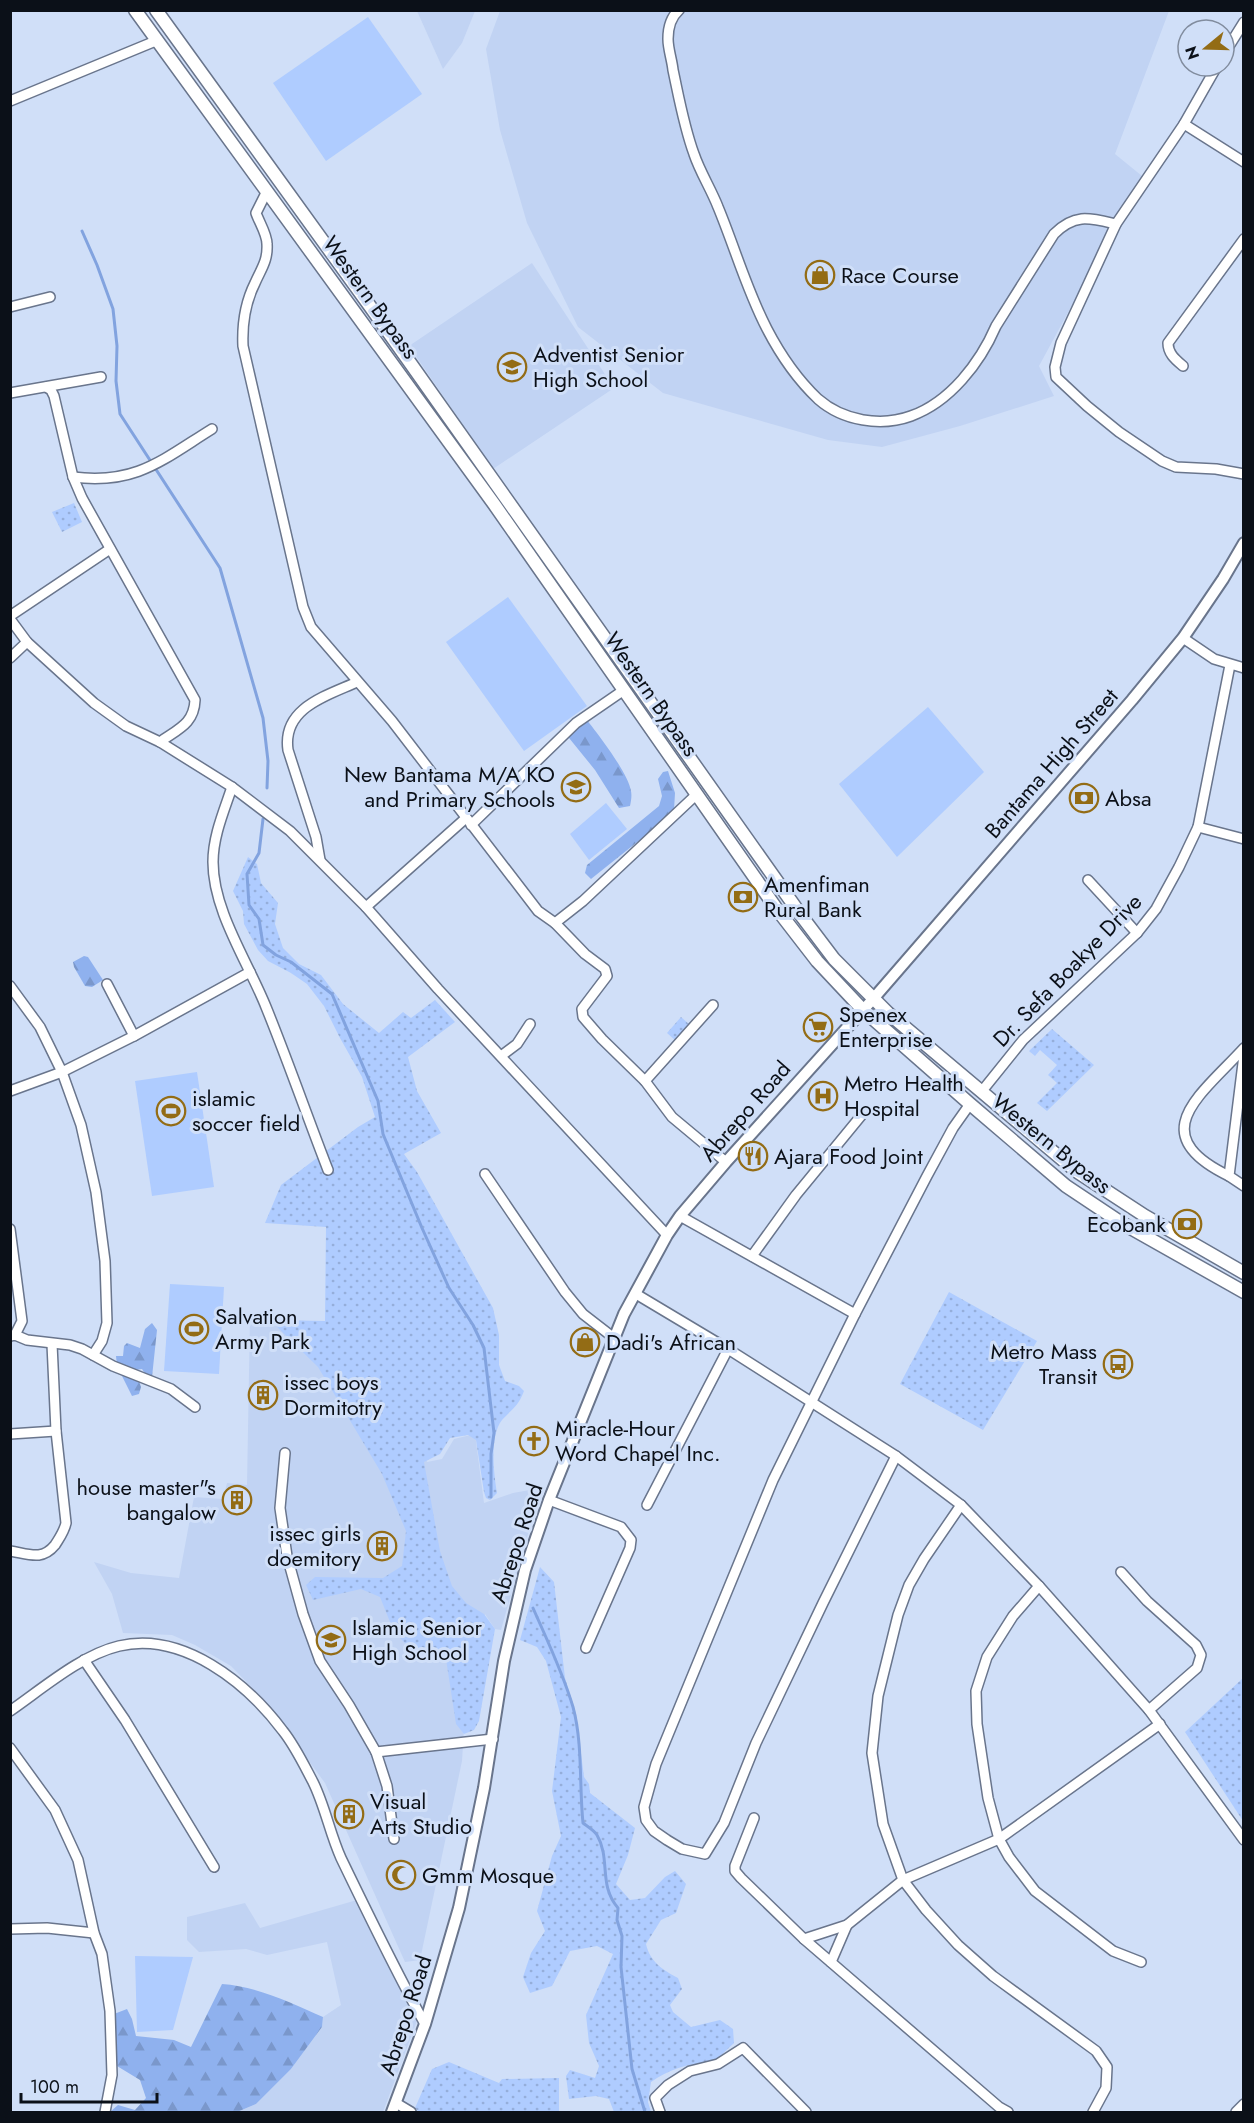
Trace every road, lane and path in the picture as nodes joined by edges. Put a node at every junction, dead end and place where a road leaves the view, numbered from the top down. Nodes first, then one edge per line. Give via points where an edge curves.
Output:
1 (135, 10) edge
2 (156, 10) edge
3 (680, 10) edge
4 (1244, 22) edge
5 (1236, 35) edge
6 (158, 40) junction
7 (1210, 78) edge
8 (10, 101) edge
9 (229, 110) junction
10 (216, 120) junction
11 (1184, 124) junction
12 (1244, 162) edge
13 (267, 191) junction
14 (1116, 224) junction
15 (1244, 239) edge
16 (50, 297) dead end
17 (10, 307) edge
18 (1183, 366) dead end
19 (100, 377) dead end
20 (46, 387) junction
21 (10, 393) edge
22 (212, 429) dead end
23 (1244, 474) edge
24 (73, 477) junction
25 (1244, 543) edge
26 (110, 549) junction
27 (10, 618) edge
28 (1183, 638) junction
29 (27, 642) junction
30 (10, 658) edge
31 (1230, 665) junction
32 (1244, 668) edge
33 (357, 682) junction
34 (624, 690) junction
35 (160, 742) junction
36 (232, 787) junction
37 (697, 794) junction
38 (468, 821) junction
39 (1198, 827) junction
40 (1244, 839) edge
41 (320, 860) junction
42 (1088, 880) dead end
43 (366, 907) junction
44 (555, 923) junction
45 (1137, 933) junction
46 (250, 972) junction
47 (107, 984) dead end
48 (10, 986) edge
49 (873, 999) junction
50 (713, 1005) dead end
51 (863, 1010) junction
52 (530, 1024) dead end
53 (134, 1036) junction
54 (1244, 1048) edge
55 (1244, 1055) edge
56 (501, 1056) junction
57 (62, 1072) junction
58 (645, 1081) junction
59 (10, 1091) edge
60 (982, 1091) junction
61 (970, 1104) junction
62 (865, 1111) dead end
63 (726, 1162) junction
64 (328, 1170) dead end
65 (485, 1173) dead end
66 (1229, 1176) junction
67 (1244, 1186) edge
68 (1112, 1196) junction
69 (1106, 1212) junction
70 (680, 1216) junction
71 (10, 1230) edge
72 (666, 1235) junction
73 (752, 1256) junction
74 (1244, 1273) edge
75 (1244, 1292) edge
76 (636, 1294) junction
77 (855, 1314) junction
78 (13, 1336) edge
79 (614, 1338) junction
80 (52, 1344) junction
81 (728, 1349) junction
82 (93, 1355) junction
83 (813, 1403) junction
84 (195, 1407) dead end
85 (56, 1431) junction
86 (10, 1434) edge
87 (285, 1453) dead end
88 (896, 1456) junction
89 (549, 1500) junction
90 (647, 1505) dead end
91 (961, 1505) junction
92 (10, 1551) edge
93 (1121, 1572) dead end
94 (1039, 1586) junction
95 (586, 1648) dead end
96 (84, 1660) junction
97 (1149, 1710) junction
98 (10, 1711) edge
99 (1160, 1724) junction
100 (493, 1739) junction
101 (10, 1748) edge
102 (376, 1752) junction
103 (754, 1818) dead end
104 (394, 1839) dead end
105 (999, 1839) junction
106 (1244, 1840) edge
107 (214, 1868) dead end
108 (903, 1880) junction
109 (847, 1925) junction
110 (10, 1929) edge
111 (94, 1933) junction
112 (804, 1939) junction
113 (831, 1962) junction
114 (1141, 1962) dead end
115 (425, 2024) junction
116 (1244, 2104) edge
117 (394, 2108) edge
118 (105, 2112) edge
119 (411, 2112) edge
120 (660, 2112) edge
121 (807, 2112) edge
122 (1008, 2112) edge
123 (1094, 2112) edge
124 (1236, 2112) edge

1 - 6 highway, Western Bypass
2 - 9 highway, Western Bypass
3 - 14 street via 670,25 668,39 694,155 767,329 819,400 845,415 870,422 899,421 944,398 960,384 991,338 1054,234 1065,223 1077,219
4 - 5 street
6 - 8 street
6 - 10 highway, Western Bypass
7 - 11 street
9 - 10 highway
9 - 49 highway, Western Bypass via 803,918 834,959
10 - 13 highway, Western Bypass
11 - 12 street
11 - 14 street
13 - 33 street via 255,213 267,242 264,267 246,305 243,346 303,607 311,627
13 - 34 highway, Western Bypass
14 - 23 street via 1061,343 1056,377 1119,432 1162,461 1176,467
15 - 18 street via 1168,344 1174,359
16 - 17 street
19 - 20 street
20 - 21 street
20 - 24 street via 54,396
22 - 24 street via 147,470 101,479
24 - 26 street
25 - 28 main road, Bantama High Street
26 - 27 street
26 - 35 street via 195,700 190,721
27 - 29 street
28 - 31 street
28 - 49 main road, Bantama High Street
29 - 30 street
29 - 35 street via 94,703 126,726
31 - 32 street
31 - 39 street, Dr. Sefa Boakye Drive
33 - 38 street via 392,721
33 - 41 street via 305,706 286,739
34 - 37 highway, Western Bypass
34 - 38 street via 576,723
35 - 36 street
36 - 41 street via 290,831
36 - 46 street via 215,837 213,862 222,910
37 - 44 street
37 - 51 highway, Western Bypass via 776,908 824,969
38 - 43 street
38 - 44 street via 538,911
39 - 40 street
39 - 45 street, Dr. Sefa Boakye Drive via 1156,909
41 - 43 street
42 - 45 street
43 - 56 street
44 - 58 street via 605,969 607,976 582,1009 582,1017
45 - 60 street, Dr. Sefa Boakye Drive via 1023,1040
46 - 53 street
46 - 64 street
47 - 53 street
48 - 57 street via 40,1027
49 - 51 main road, Abrepo Road
49 - 60 highway, Western Bypass
50 - 58 street
51 - 61 highway, Western Bypass
51 - 63 main road, Abrepo Road
52 - 56 street via 518,1044
53 - 57 street
54 - 66 street via 1191,1105 1183,1130 1194,1154
55 - 66 street
56 - 72 street
57 - 59 street
57 - 82 street via 84,1137 105,1261 107,1323
58 - 63 street via 672,1117
60 - 68 highway, Western Bypass via 1076,1172
61 - 69 highway, Western Bypass via 1066,1185
61 - 77 street via 953,1128
62 - 73 street
63 - 70 main road, Abrepo Road
65 - 79 street via 565,1292 583,1314
66 - 67 street
68 - 69 highway
68 - 74 highway, Western Bypass
69 - 75 highway, Western Bypass
70 - 72 main road, Abrepo Road
70 - 73 street
71 - 78 street via 22,1322
72 - 76 main road, Abrepo Road
73 - 77 street
76 - 79 main road, Abrepo Road
76 - 81 street
77 - 83 street
78 - 80 street
79 - 89 main road, Abrepo Road
80 - 82 street via 70,1345
80 - 85 street
81 - 83 street
81 - 90 street
82 - 84 street via 171,1389
83 - 88 street
83 - 88 street via 773,1480 656,1764 644,1807 646,1820 667,1840 705,1854
85 - 86 street
85 - 92 street via 66,1513 63,1533 49,1552 41,1556
87 - 102 street via 280,1508 287,1556 303,1614 320,1661
88 - 91 street
89 - 95 street via 621,1527 631,1540
89 - 100 main road, Abrepo Road via 512,1618
91 - 94 street
91 - 108 street via 909,1585 878,1696 872,1753 883,1824
93 - 97 street via 1196,1645 1201,1655 1197,1668
94 - 97 street
94 - 105 street via 1013,1616 987,1657 976,1691 988,1798
96 - 98 street
96 - 107 street
96 - 115 street via 119,1646 141,1644 188,1651 217,1668 267,1712 284,1732 314,1784 340,1854 391,1963
97 - 99 street
99 - 105 street
99 - 106 street
100 - 102 street
100 - 115 main road, Abrepo Road via 459,1908
101 - 111 street via 55,1810 78,1860
102 - 104 street via 387,1786
103 - 112 street via 735,1871
105 - 108 street
105 - 114 street via 1035,1891 1113,1951
108 - 109 street
108 - 123 street via 958,1945 993,1976 1096,2051 1107,2067 1106,2088
109 - 112 street
109 - 113 street
110 - 111 street
111 - 118 street via 102,1954 110,2010 112,2074
112 - 113 street
113 - 122 street
115 - 117 main road, Abrepo Road
116 - 124 street
117 - 119 street
120 - 121 street via 655,2098 668,2085 690,2072 718,2064 743,2048

